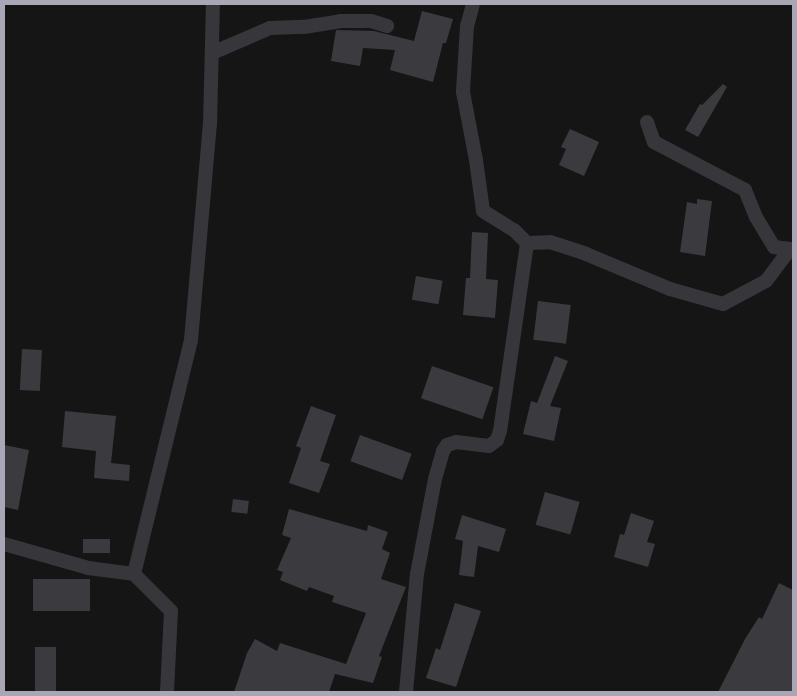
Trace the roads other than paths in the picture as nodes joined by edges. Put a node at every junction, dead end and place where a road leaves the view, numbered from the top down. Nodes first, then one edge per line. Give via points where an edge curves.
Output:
1 (213, 4) edge
2 (473, 4) edge
3 (387, 26) dead end
4 (212, 54) junction
5 (647, 122) dead end
6 (527, 244) junction
7 (792, 249) edge
8 (4, 544) edge
9 (134, 574) junction
10 (167, 692) edge
11 (406, 692) edge

1 - 4 street
2 - 6 street via 467,26 463,92 483,211 514,230
3 - 4 street via 371,20 270,28
4 - 9 street via 210,124 191,340
5 - 7 street via 654,142 745,190 774,247
6 - 7 street via 550,242 670,289 722,304 766,281
6 - 11 street via 500,431 494,444 489,446 456,442 448,445 435,479 417,574
8 - 9 street via 88,568
9 - 10 street via 171,611

